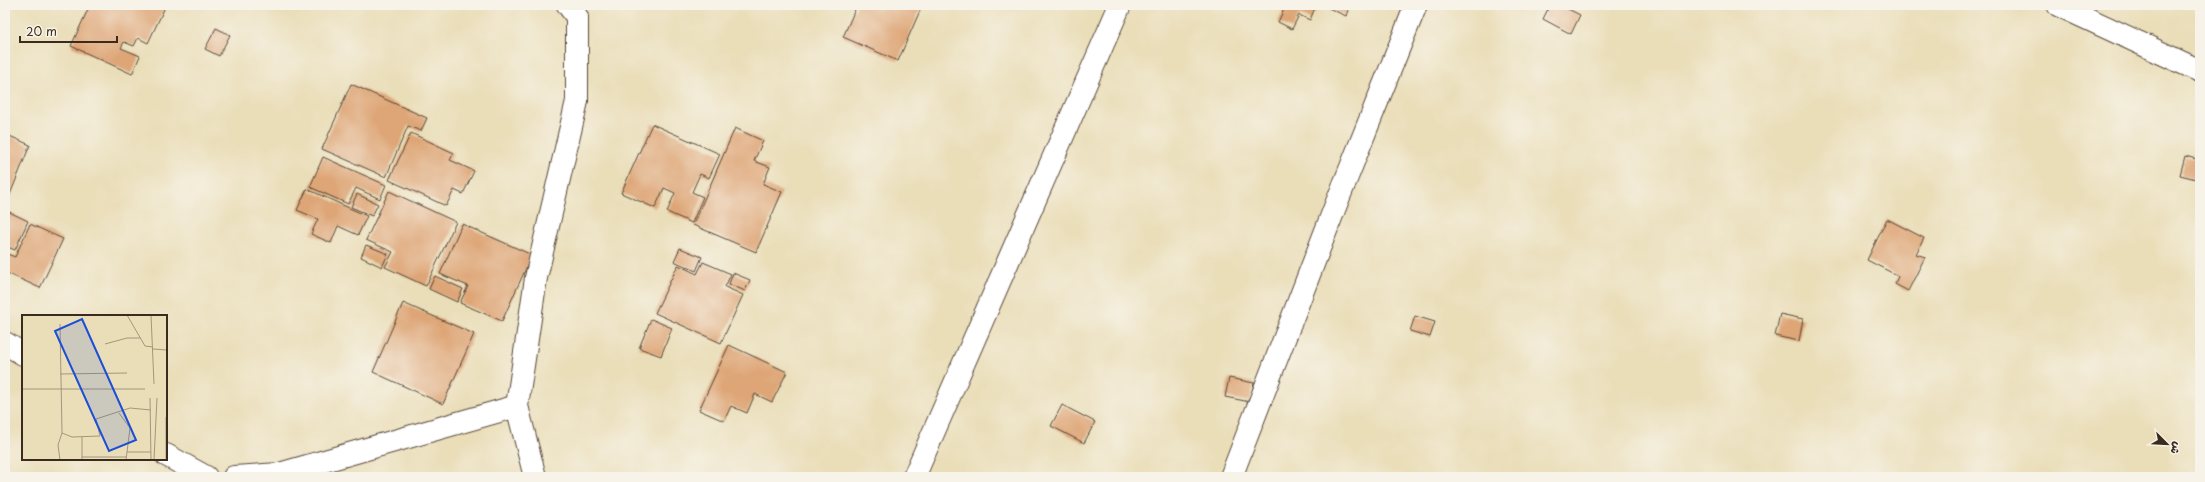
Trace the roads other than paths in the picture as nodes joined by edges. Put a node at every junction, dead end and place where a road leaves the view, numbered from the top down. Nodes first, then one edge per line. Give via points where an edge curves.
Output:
1 (568, 5) edge
2 (1120, 5) edge
3 (1416, 5) edge
4 (2058, 5) edge
5 (2200, 71) edge
6 (5, 343) edge
7 (22, 353) edge
8 (517, 406) junction
9 (167, 456) edge
10 (206, 477) edge
11 (234, 477) edge
12 (535, 477) edge
13 (914, 477) edge
14 (1232, 477) edge

1 - 8 street via 577,17 577,101 536,278
2 - 13 street
3 - 14 street via 1337,202
4 - 5 street
6 - 7 street
8 - 11 street via 279,474
8 - 12 street
9 - 10 street

